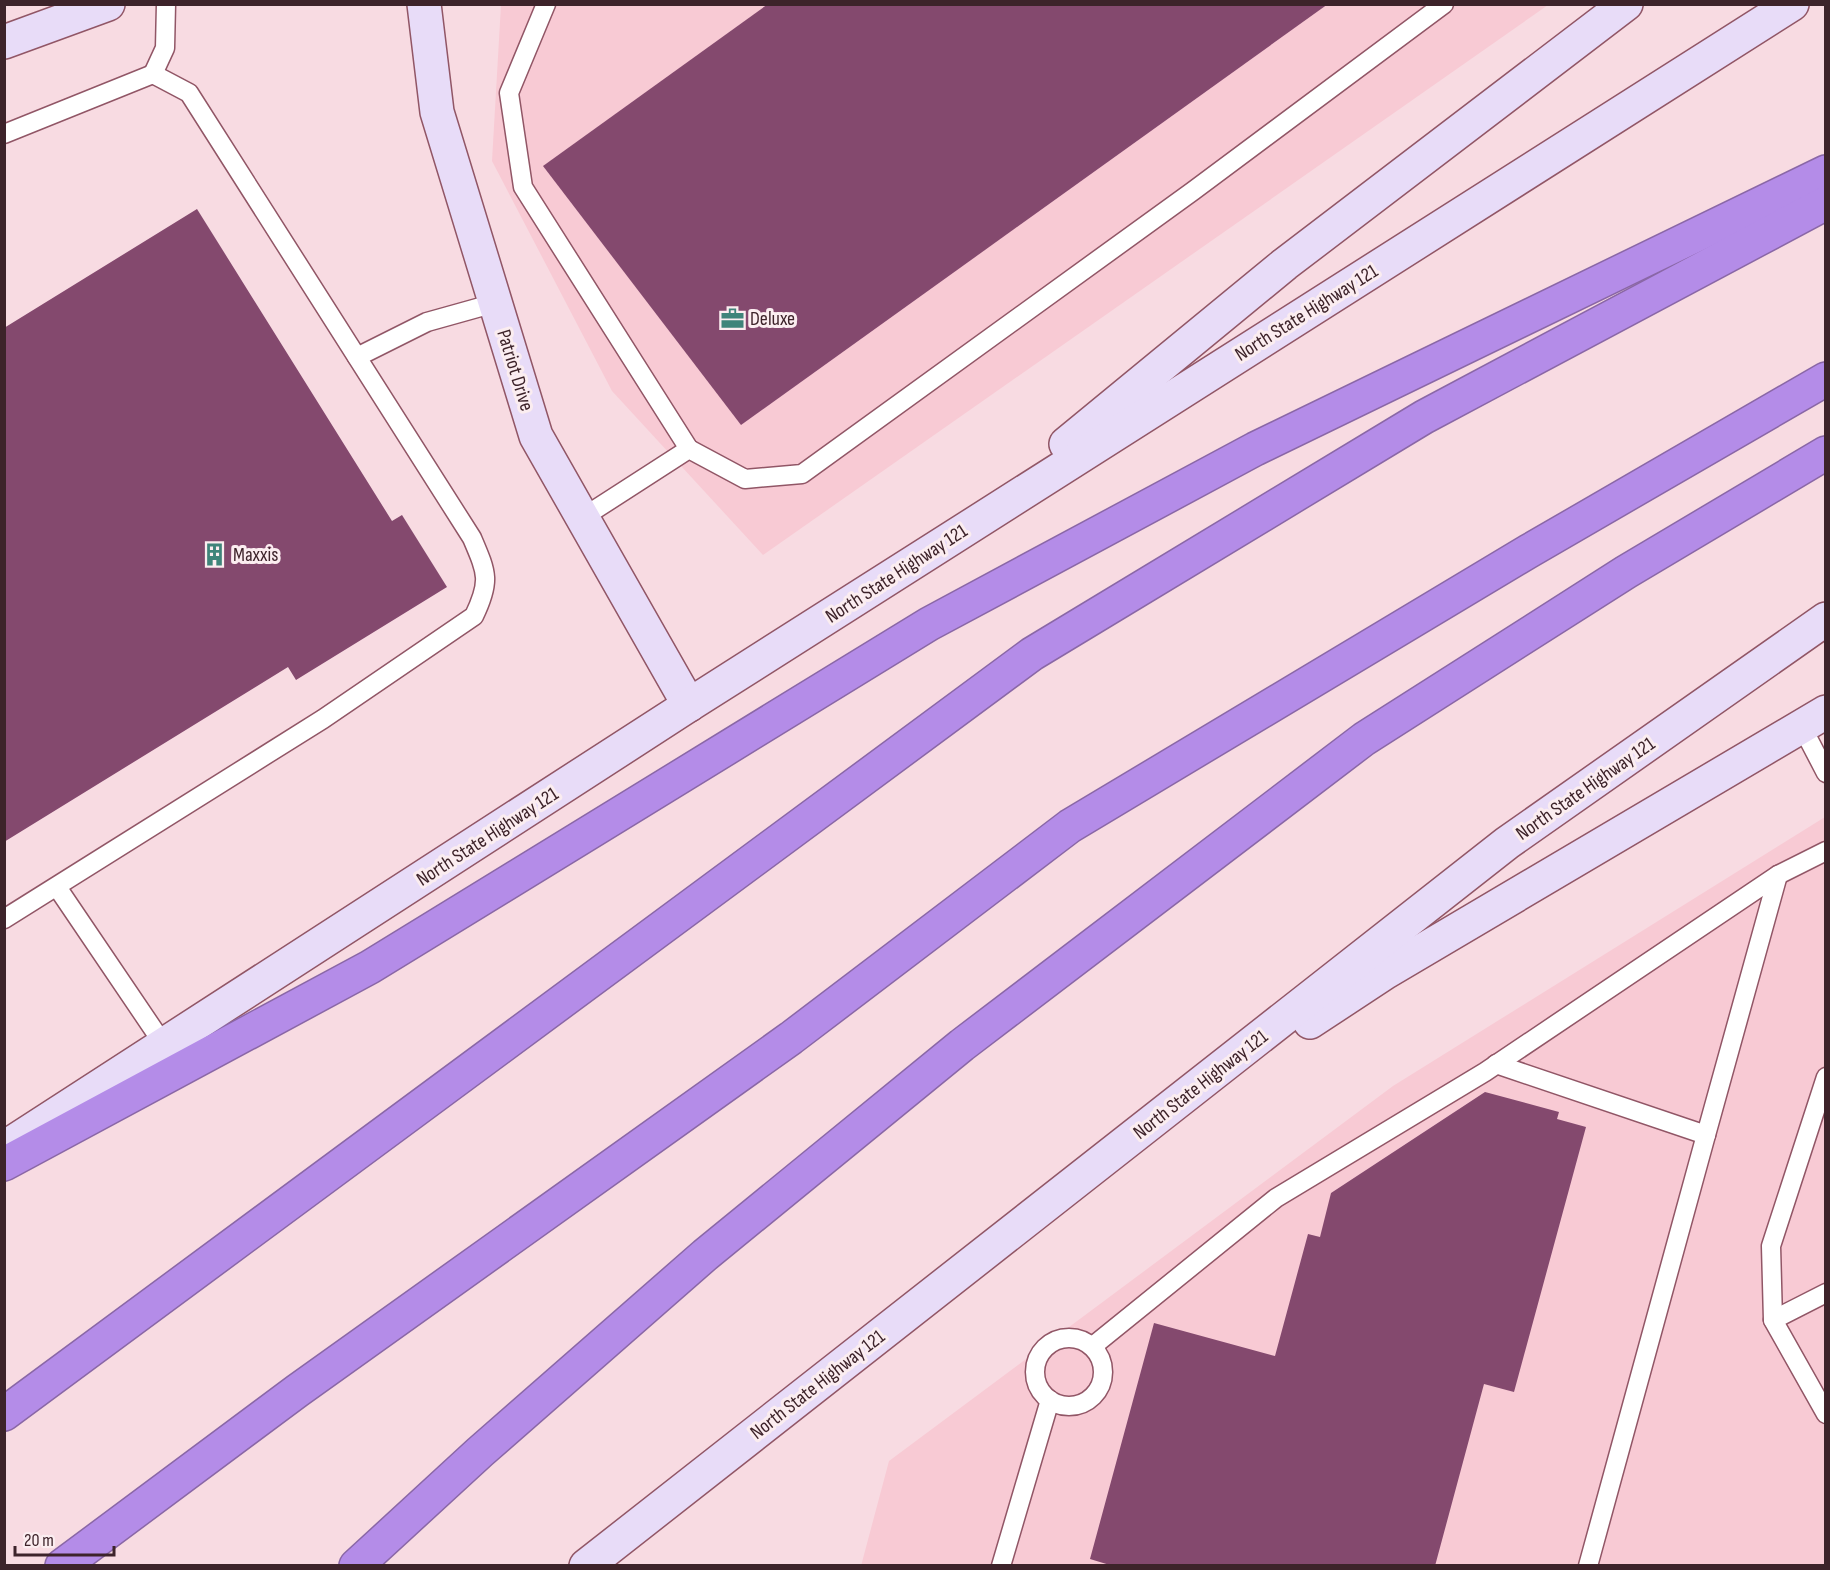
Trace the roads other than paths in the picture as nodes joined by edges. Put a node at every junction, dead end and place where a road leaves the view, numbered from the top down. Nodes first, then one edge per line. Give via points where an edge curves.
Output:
1 (108, 4) edge
2 (166, 4) edge
3 (424, 4) edge
4 (546, 4) edge
5 (1444, 4) edge
6 (1626, 4) edge
7 (1792, 4) edge
8 (4, 42) edge
9 (153, 74) junction
10 (4, 134) edge
11 (1826, 172) edge
12 (1826, 203) edge
13 (495, 303) junction
14 (357, 357) junction
15 (1826, 379) edge
16 (689, 449) junction
17 (1826, 453) edge
18 (582, 518) junction
19 (950, 538) junction
20 (1826, 619) edge
21 (689, 705) junction
22 (1813, 718) edge
23 (1826, 773) edge
24 (1826, 851) edge
25 (1778, 875) junction
26 (57, 886) junction
27 (4, 919) edge
28 (164, 1045) junction
29 (1496, 1064) junction
30 (1826, 1077) edge
31 (1706, 1135) junction
32 (1130, 1139) junction
33 (4, 1148) edge
34 (4, 1164) edge
35 (1826, 1293) edge
36 (1773, 1320) junction
37 (1093, 1346) junction
38 (1050, 1400) junction
39 (4, 1414) edge
40 (1826, 1414) edge
41 (62, 1566) edge
42 (356, 1566) edge
43 (586, 1566) edge
44 (1001, 1566) edge
45 (1588, 1566) edge

1 - 8 main road
2 - 9 lane via 165,48
3 - 13 main road, Patriot Drive via 437,112
4 - 16 lane via 508,93 523,187
5 - 16 lane via 802,474 745,479
6 - 19 main road via 1285,264
7 - 19 main road, North State Highway 121
9 - 10 lane
9 - 14 lane via 189,93
11 - 34 highway via 1255,449 929,624 370,967
12 - 39 highway via 1424,417 1032,654
13 - 14 lane via 427,322
13 - 18 main road, Patriot Drive via 536,436
14 - 26 lane via 472,538 485,568 485,593 474,616 323,719
15 - 41 highway via 1070,826 791,1038 297,1391
16 - 18 lane
17 - 42 highway via 1626,572 1364,740 962,1046 705,1255
18 - 21 main road, Patriot Drive
19 - 21 main road, North State Highway 121
20 - 32 main road, North State Highway 121 via 1507,843
21 - 28 main road, North State Highway 121
22 - 23 lane
22 - 32 main road via 1386,972
24 - 25 lane
25 - 29 lane
25 - 31 lane
26 - 27 lane
26 - 28 lane
28 - 33 main road, North State Highway 121
29 - 31 lane
29 - 37 lane via 1276,1198
30 - 36 lane via 1771,1246
31 - 45 lane
32 - 43 main road, North State Highway 121
35 - 36 lane
36 - 40 lane
37 - 38 lane via 1104,1369 1097,1393 1075,1406 1062,1406
37 - 38 lane via 1071,1337 1048,1344 1040,1353 1035,1376
38 - 44 lane

